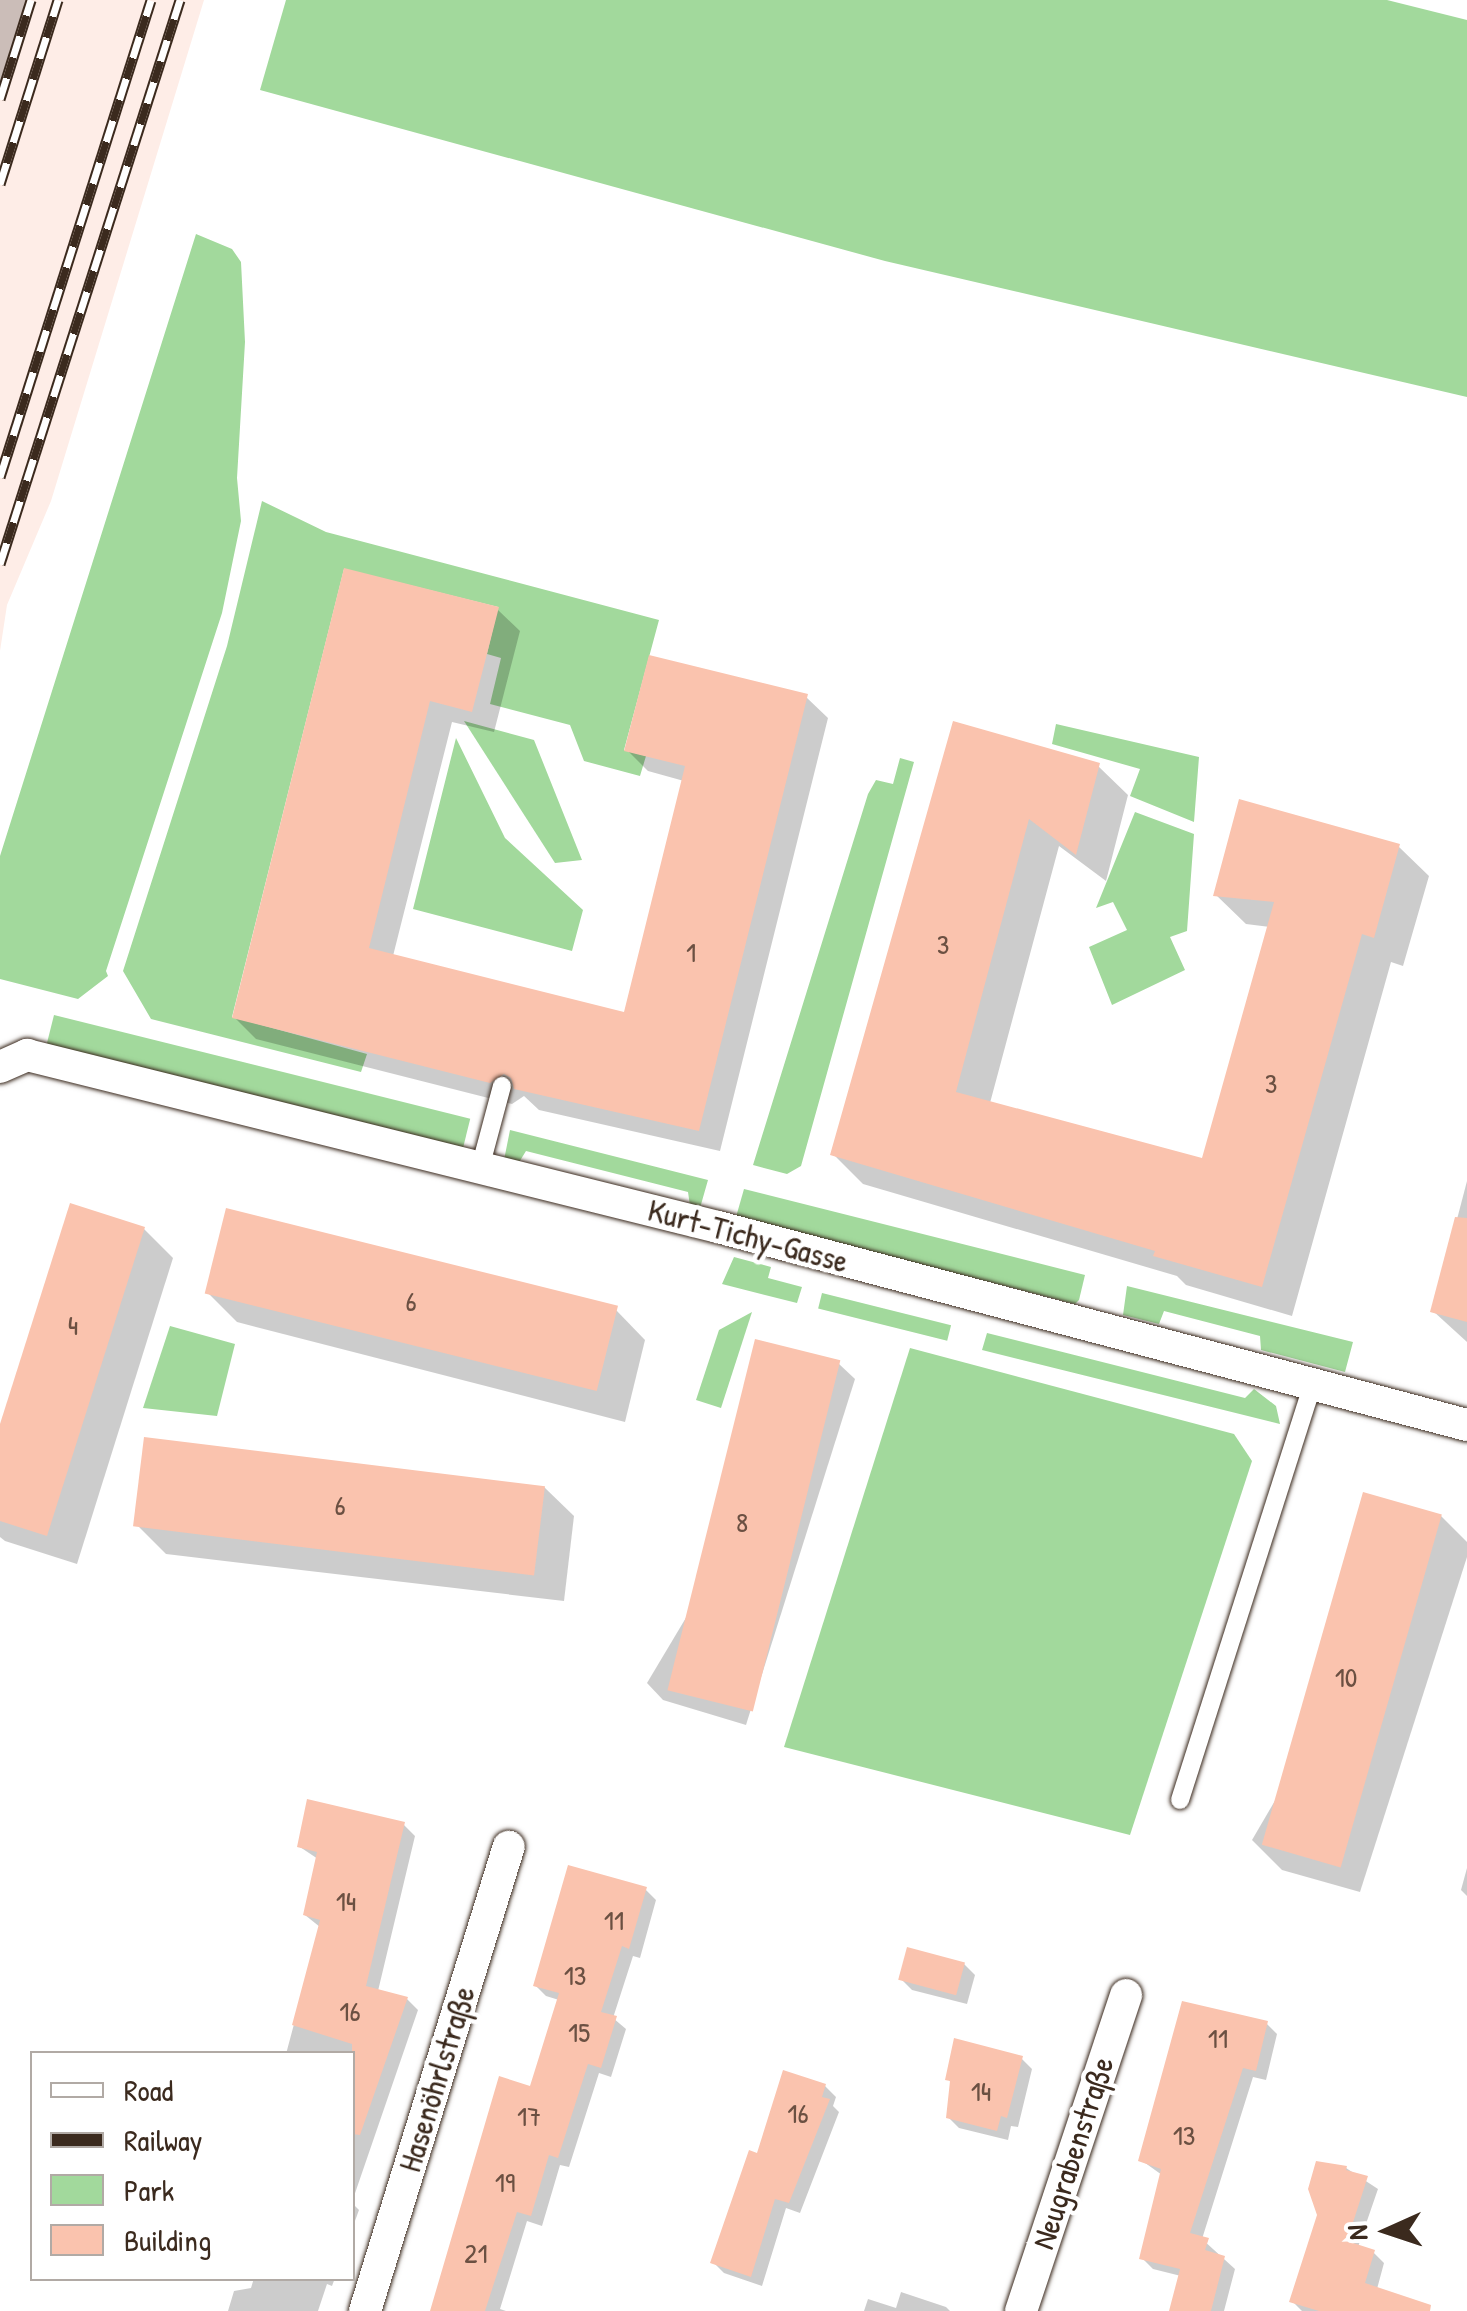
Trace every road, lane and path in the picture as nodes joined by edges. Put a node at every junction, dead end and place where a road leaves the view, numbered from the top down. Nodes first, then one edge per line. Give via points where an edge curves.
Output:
1 (14, 1061) edge
2 (502, 1086) dead end
3 (480, 1168) junction
4 (1313, 1384) junction
5 (1467, 1425) edge
6 (1180, 1800) dead end
7 (509, 1847) dead end
8 (1126, 1995) dead end
9 (365, 2311) edge
10 (1021, 2311) edge

1 - 3 street, Kurt-Tichy-Gasse
2 - 3 lane
3 - 4 street, Kurt-Tichy-Gasse
4 - 5 street, Kurt-Tichy-Gasse
4 - 6 lane
7 - 9 street, Hasenöhrlstraße
8 - 10 street, Neugrabenstraße

